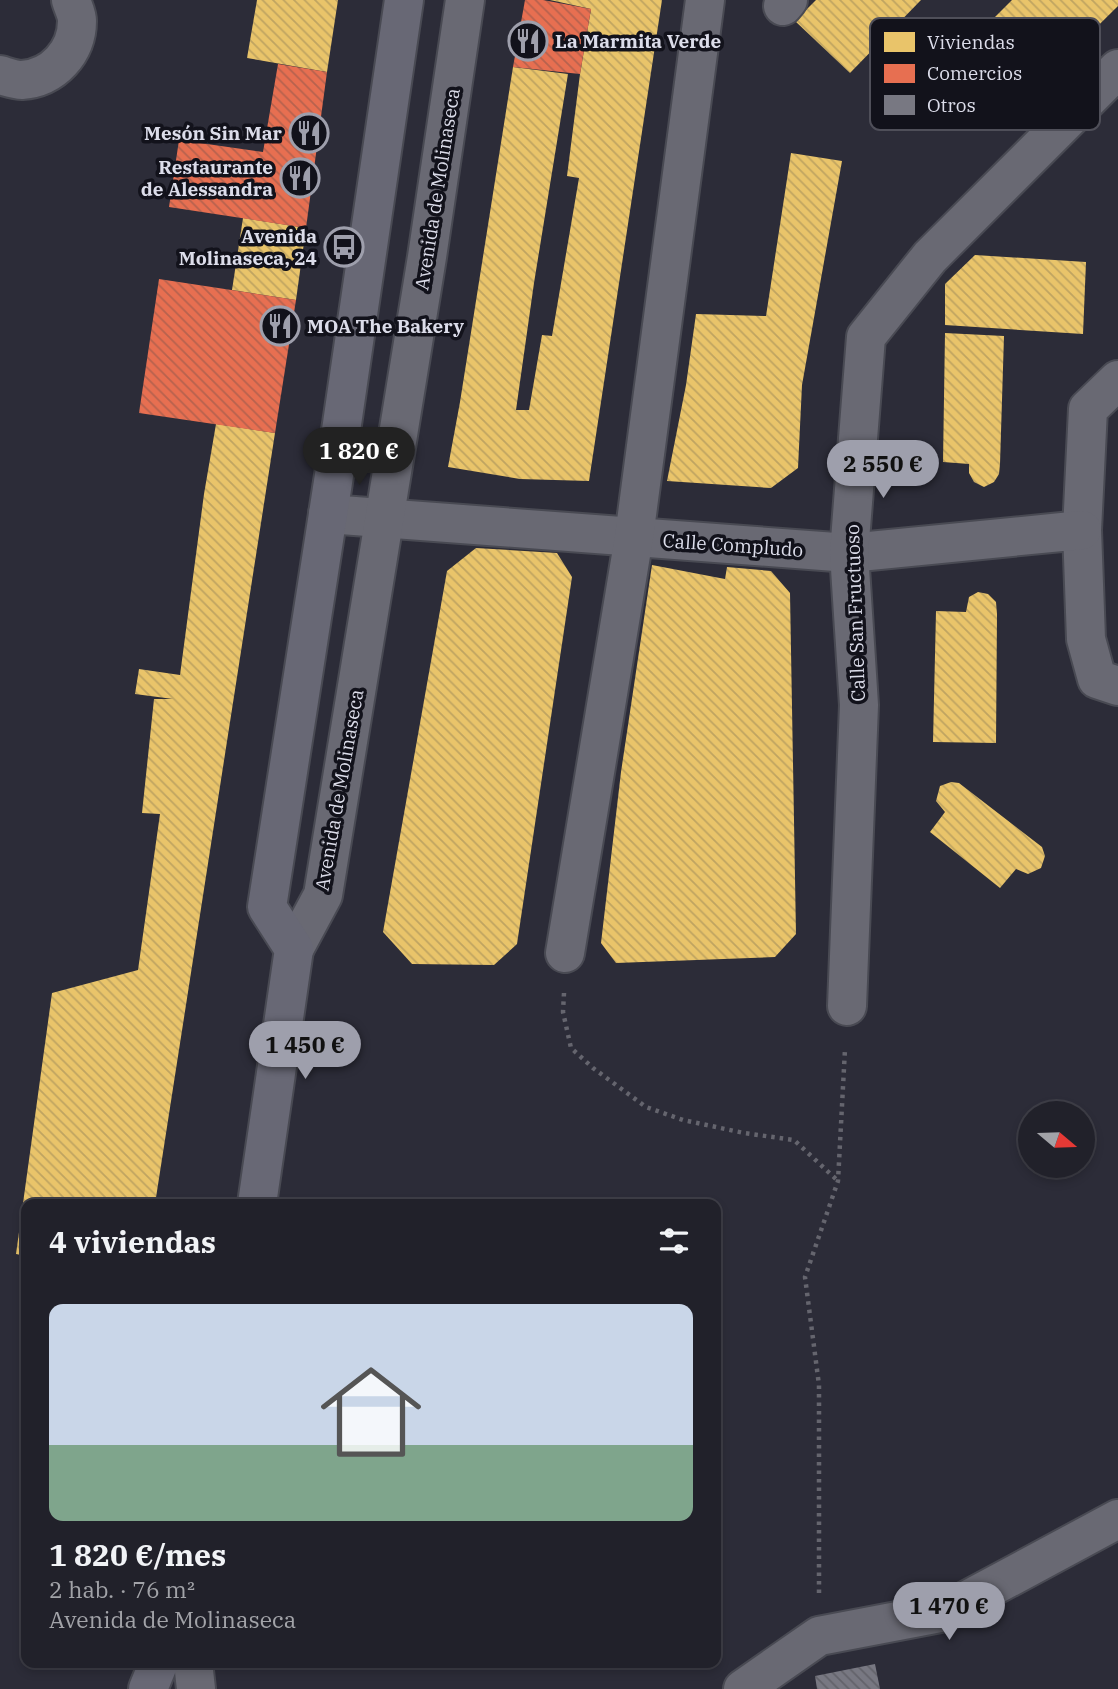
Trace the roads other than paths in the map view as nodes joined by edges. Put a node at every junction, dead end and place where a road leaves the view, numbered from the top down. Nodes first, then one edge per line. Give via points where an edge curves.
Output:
1 (404, 0) edge
2 (465, 0) edge
3 (705, 0) edge
4 (81, 7) edge
5 (1118, 69) edge
6 (1100, 87) edge
7 (7, 88) edge
8 (1057, 130) edge
9 (1118, 380) edge
10 (328, 513) junction
11 (383, 519) junction
12 (1082, 530) junction
13 (634, 537) junction
14 (849, 553) junction
15 (1118, 686) edge
16 (294, 949) junction
17 (565, 953) road end
18 (847, 1006) road end
19 (258, 1199) edge
20 (1118, 1519) edge
21 (157, 1668) edge
22 (194, 1668) edge
23 (148, 1689) edge
24 (196, 1689) edge
25 (743, 1689) edge

1 - 10 main road
2 - 11 street, Avenida de Molinaseca
3 - 13 street
4 - 7 street via 74,43 61,63 42,76
5 - 6 street, Calle San Fructuoso
8 - 14 street, Calle San Fructuoso via 930,257 866,337
9 - 12 street via 1088,409
10 - 11 street, Calle Compludo
10 - 16 main road via 267,907
11 - 13 street, Calle Compludo
11 - 16 street, Avenida de Molinaseca via 323,895
12 - 14 street, Calle Compludo
12 - 15 street via 1086,639 1097,679
13 - 14 street, Calle Compludo
13 - 17 street
14 - 18 street, Calle San Fructuoso via 859,705
16 - 19 main road
20 - 25 street via 945,1612 819,1636
21 - 23 main road
22 - 24 street

